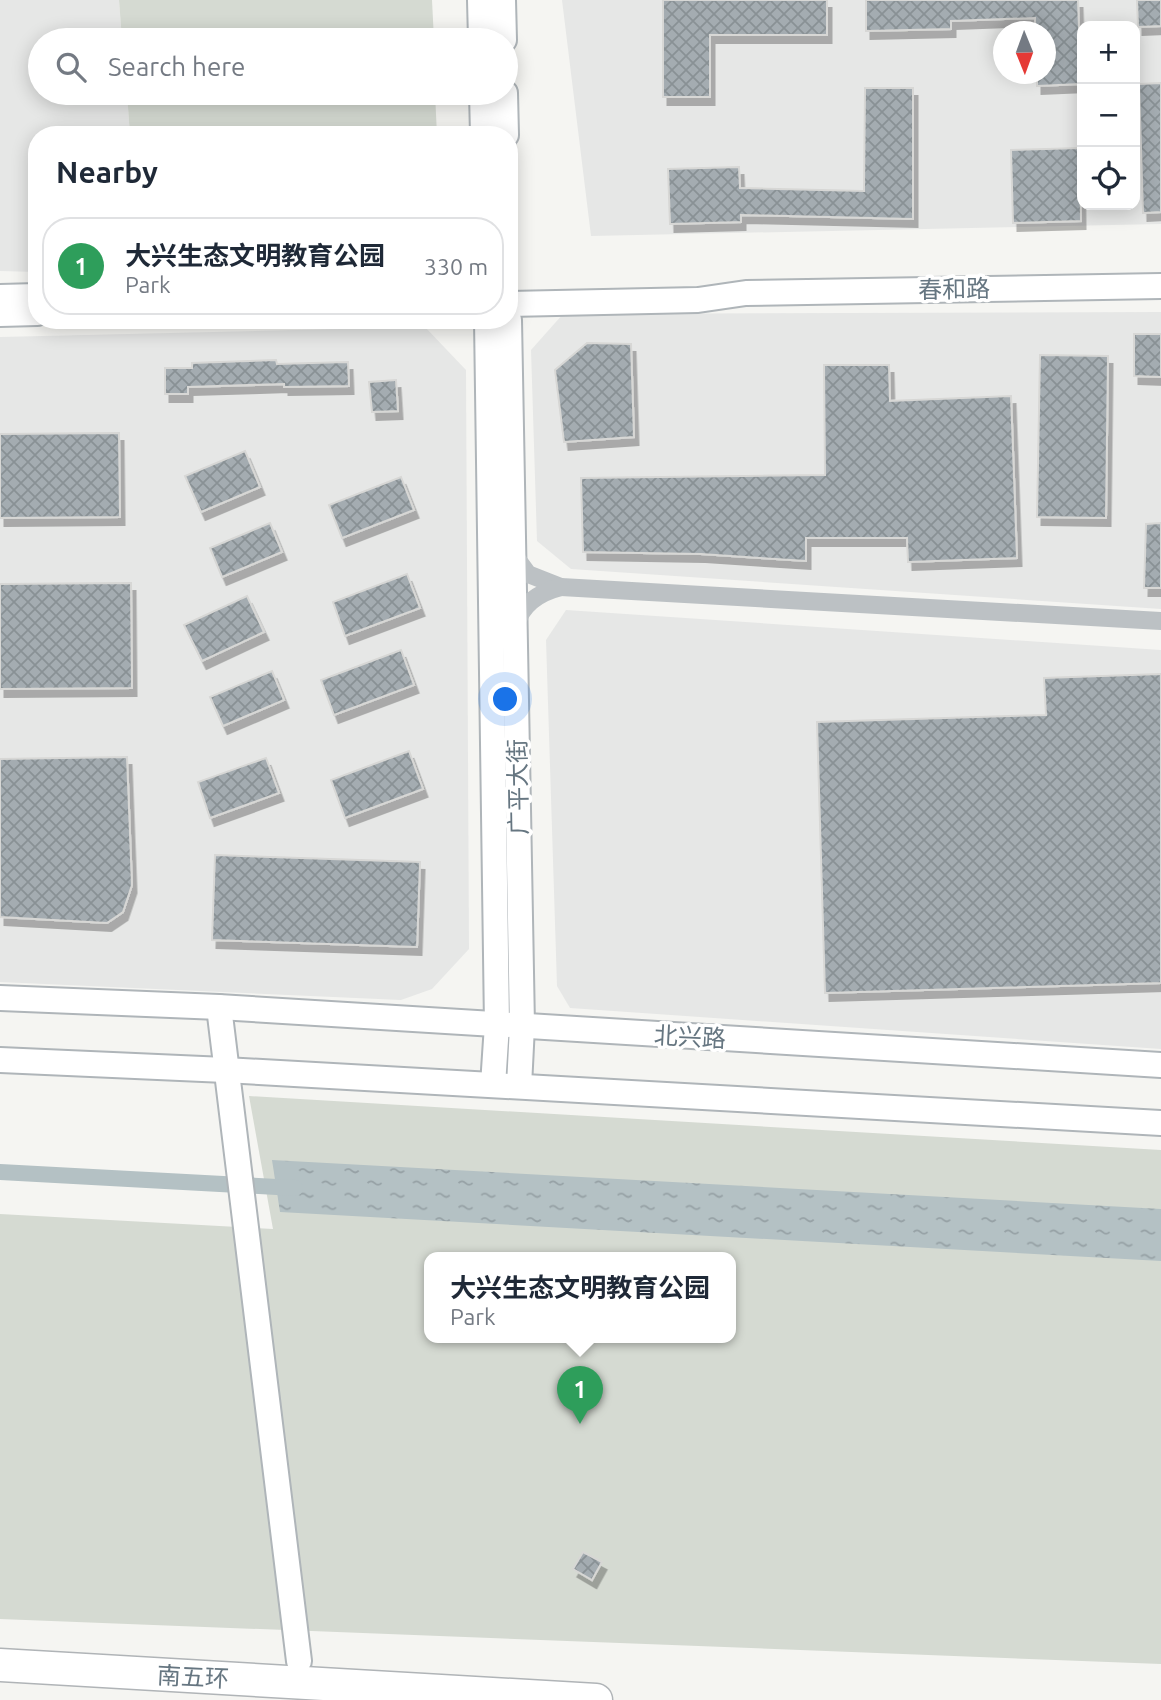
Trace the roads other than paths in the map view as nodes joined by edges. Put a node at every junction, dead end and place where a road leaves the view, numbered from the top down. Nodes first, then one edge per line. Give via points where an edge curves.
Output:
1 (480, 0) edge
2 (503, 0) edge
3 (481, 28) edge
4 (504, 28) edge
5 (482, 105) edge
6 (505, 105) edge
7 (483, 126) edge
8 (506, 126) edge
9 (1161, 286) edge
10 (518, 287) edge
11 (746, 293) junction
12 (0, 296) edge
13 (28, 296) edge
14 (518, 304) edge
15 (28, 313) edge
16 (0, 314) edge
17 (487, 329) edge
18 (509, 329) edge
19 (514, 555) junction
20 (561, 587) junction
21 (1161, 621) edge
22 (516, 629) junction
23 (0, 998) edge
24 (219, 1007) junction
25 (497, 1025) junction
26 (522, 1026) junction
27 (0, 1060) edge
28 (1161, 1065) edge
29 (225, 1070) junction
30 (493, 1085) junction
31 (519, 1086) junction
32 (1161, 1123) edge
33 (299, 1661) dead end
34 (0, 1665) edge
35 (596, 1700) edge

1 - 3 street
2 - 4 street
5 - 7 street
6 - 8 street
9 - 11 street, 春和路
10 - 11 street, 春和路 via 696,285
11 - 14 street, 春和路 via 698,300
12 - 13 street
15 - 16 street
17 - 25 street, 广平大街
18 - 19 street, 广平大街
19 - 20 street via 528,574
19 - 22 street, 广平大街
20 - 21 street
20 - 22 street via 543,592 530,603 519,616
22 - 26 street, 广平大街
23 - 24 street, 北兴路
24 - 25 street, 北兴路
24 - 29 street
25 - 26 street, 北兴路
25 - 30 street, 广平大街
26 - 28 street, 北兴路
26 - 31 street, 广平大街
27 - 29 street
29 - 30 street
29 - 33 street
30 - 31 street
31 - 32 street
34 - 35 highway, 南五环

